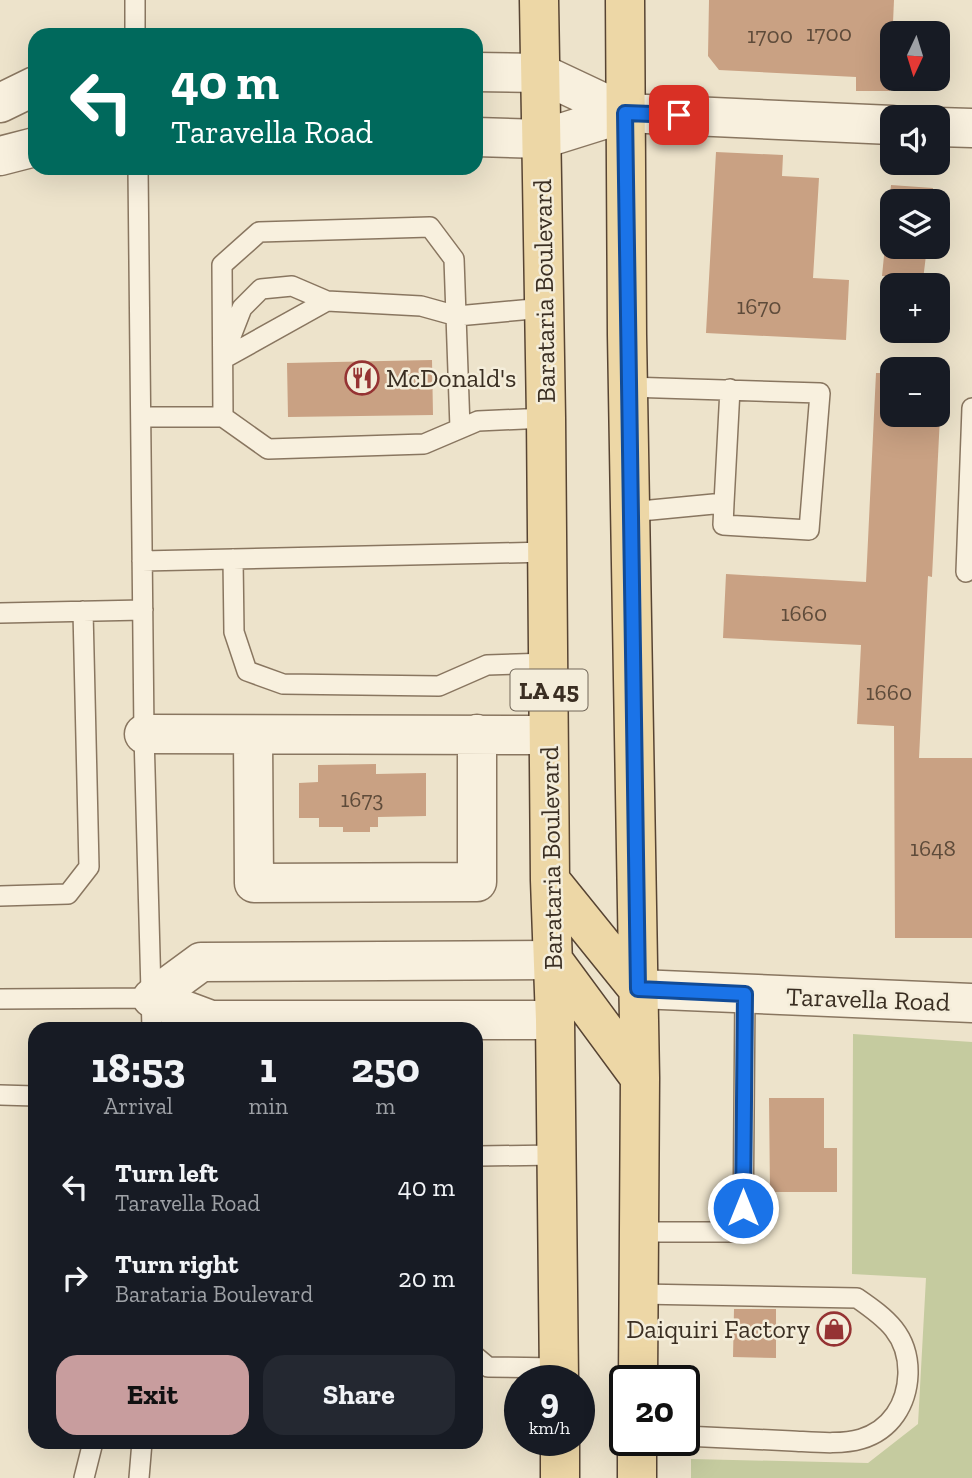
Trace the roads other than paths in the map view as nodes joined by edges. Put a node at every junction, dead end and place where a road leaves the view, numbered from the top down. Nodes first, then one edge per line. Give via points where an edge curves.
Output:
1 (135, 0) edge
2 (539, 0) edge
3 (625, 0) edge
4 (135, 28) edge
5 (483, 72) edge
6 (540, 73) junction
7 (28, 89) edge
8 (0, 103) edge
9 (625, 113) junction
10 (880, 124) edge
11 (950, 127) edge
12 (972, 128) edge
13 (483, 137) edge
14 (542, 139) junction
15 (28, 149) edge
16 (0, 156) edge
17 (138, 175) edge
18 (327, 301) junction
19 (544, 308) junction
20 (457, 316) junction
21 (223, 359) junction
22 (628, 387) junction
23 (730, 389) junction
24 (972, 408) edge
25 (141, 417) junction
26 (223, 417) junction
27 (546, 418) junction
28 (460, 428) junction
29 (724, 503) junction
30 (630, 512) junction
31 (548, 552) junction
32 (233, 559) junction
33 (142, 561) junction
34 (965, 572) dead end
35 (143, 610) junction
36 (83, 611) junction
37 (0, 613) edge
38 (549, 663) junction
39 (144, 734) junction
40 (477, 734) junction
41 (253, 735) junction
42 (548, 735) junction
43 (550, 880) junction
44 (0, 896) edge
45 (553, 960) junction
46 (638, 989) junction
47 (745, 994) junction
48 (0, 999) edge
49 (972, 1003) edge
50 (152, 1013) edge
51 (555, 1020) junction
52 (640, 1078) junction
53 (0, 1095) edge
54 (28, 1096) edge
55 (483, 1155) edge
56 (557, 1155) junction
57 (639, 1232) junction
58 (639, 1294) junction
59 (483, 1363) edge
60 (559, 1365) edge
61 (638, 1365) edge
62 (504, 1369) edge
63 (700, 1437) edge
64 (91, 1449) edge
65 (141, 1449) edge
66 (560, 1456) edge
67 (637, 1456) edge
68 (84, 1478) edge
69 (139, 1478) edge
70 (560, 1478) edge
71 (637, 1478) edge

1 - 4 lane
2 - 6 main road, Barataria Boulevard / LA 45
3 - 9 main road
5 - 6 street
6 - 9 street
6 - 14 main road, Barataria Boulevard / LA 45
7 - 8 street
9 - 10 street
9 - 14 street
9 - 22 main road
11 - 12 street
13 - 14 street
14 - 19 main road, Barataria Boulevard / LA 45
15 - 16 street
17 - 25 lane
18 - 20 lane via 421,306
18 - 21 lane
18 - 21 lane via 292,286 261,289 242,309
19 - 20 lane
19 - 27 main road, Barataria Boulevard / LA 45
20 - 21 lane via 454,260 430,227 259,232 222,265
20 - 28 lane
21 - 26 lane
22 - 23 lane
22 - 30 main road
23 - 29 lane
23 - 29 lane via 820,393 809,530 723,525
24 - 34 lane
25 - 26 lane
25 - 33 lane
26 - 28 lane via 268,449 424,444
27 - 28 lane via 478,421
27 - 31 main road, Barataria Boulevard / LA 45
29 - 30 lane
30 - 46 main road
31 - 32 lane
31 - 38 main road, Barataria Boulevard / LA 45
32 - 33 lane
32 - 38 lane via 234,632 247,671 283,684 439,686 487,665
33 - 35 lane
35 - 36 lane
35 - 39 lane
36 - 37 lane
36 - 44 lane via 89,867 68,894
38 - 42 main road, Barataria Boulevard / LA 45
39 - 41 street
39 - 50 lane
40 - 41 street
40 - 41 street via 477,882 254,883
40 - 42 street
42 - 43 main road, Barataria Boulevard / LA 45
43 - 45 main road, Barataria Boulevard / LA 45
43 - 46 main road
45 - 50 street via 201,962
45 - 51 main road, Barataria Boulevard / LA 45
45 - 52 main road
46 - 47 street, Taravella Road
46 - 52 main road
47 - 49 street, Taravella Road
47 - 57 lane via 743,1232
48 - 50 lane
50 - 51 street via 211,1020
51 - 56 main road, Barataria Boulevard / LA 45
52 - 57 main road
53 - 54 lane
55 - 56 lane
56 - 60 main road, Barataria Boulevard / LA 45
57 - 58 main road
58 - 61 main road
58 - 63 lane via 857,1298 886,1318 898,1335 908,1361 907,1384 900,1410 883,1428 860,1439 821,1442
59 - 62 lane
64 - 68 lane
65 - 69 lane
66 - 70 main road
67 - 71 main road

